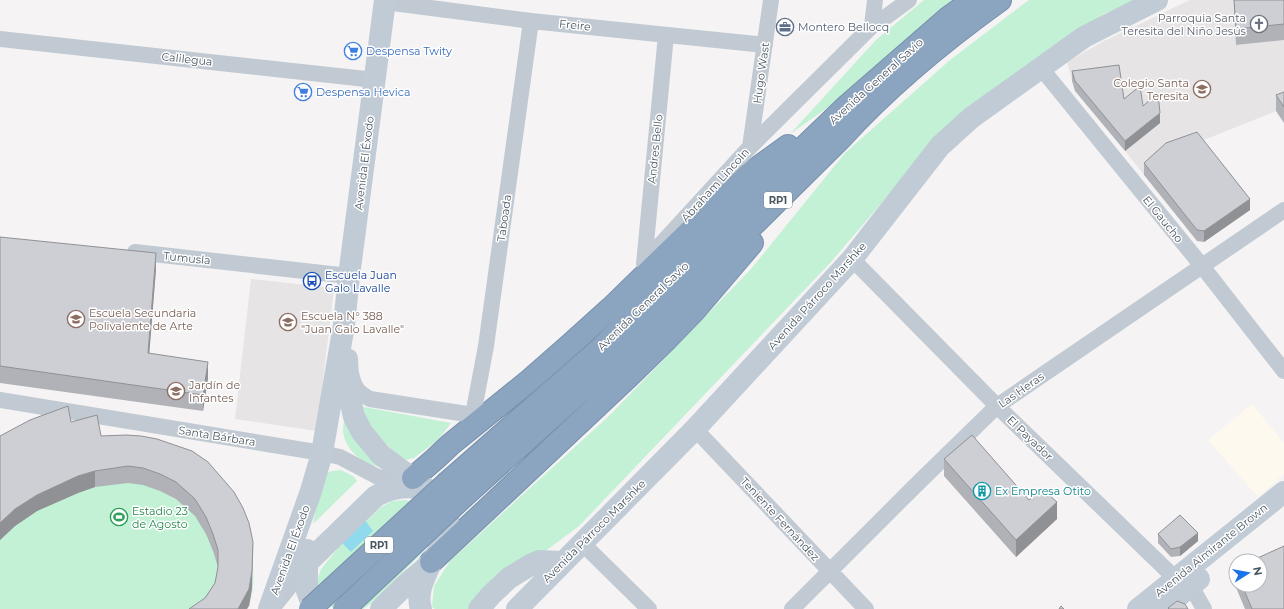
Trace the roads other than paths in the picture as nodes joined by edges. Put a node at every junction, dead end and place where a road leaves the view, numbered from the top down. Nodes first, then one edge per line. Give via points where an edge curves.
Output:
1 (771, 0) edge
2 (875, 0) edge
3 (909, 0) edge
4 (973, 0) edge
5 (1000, 0) edge
6 (1157, 0) edge
7 (385, 1) edge
8 (531, 21) junction
9 (872, 26) junction
10 (666, 35) junction
11 (0, 38) edge
12 (764, 45) junction
13 (1041, 68) junction
14 (375, 80) junction
15 (848, 104) junction
16 (750, 146) junction
17 (819, 159) junction
18 (1284, 210) edge
19 (119, 251) edge
20 (852, 259) junction
21 (644, 264) junction
22 (1202, 266) junction
23 (349, 276) junction
24 (344, 326) junction
25 (346, 356) junction
26 (1284, 371) edge
27 (530, 380) junction
28 (0, 400) edge
29 (557, 400) junction
30 (997, 406) junction
31 (477, 417) junction
32 (695, 429) junction
33 (322, 453) junction
34 (410, 485) junction
35 (311, 491) junction
36 (1284, 492) edge
37 (1284, 510) edge
38 (582, 543) junction
39 (431, 562) junction
40 (562, 562) junction
41 (306, 564) junction
42 (829, 572) junction
43 (1184, 582) junction
44 (269, 609) edge
45 (310, 609) edge
46 (314, 609) edge
47 (344, 609) edge
48 (381, 609) edge
49 (421, 609) edge
50 (479, 609) edge
51 (516, 609) edge
52 (649, 609) edge
53 (792, 609) edge
54 (866, 609) edge
55 (1138, 609) edge
56 (1163, 609) edge
57 (1204, 609) edge

1 - 12 street, Hugo Wast
2 - 9 street
3 - 9 street, Abraham Lincoln
4 - 15 highway, Avenida General Savio / RP1 via 948,18
5 - 17 highway, Avenida General Savio / RP1 via 918,64
6 - 13 main road, Avenida Párroco Marshke via 1084,37
7 - 8 street, Freire
7 - 14 main road, Avenida El Éxodo
8 - 10 street, Freire
8 - 31 street, Taboada
9 - 16 street, Abraham Lincoln
10 - 12 street, Freire
10 - 21 street, Andres Bello
11 - 14 street, Calilegua
12 - 16 street, Hugo Wast
13 - 20 main road, Avenida Párroco Marshke via 971,118 940,146
13 - 22 street, El Gaucho
14 - 23 main road, Avenida El Éxodo
15 - 27 highway via 748,175 611,308
15 - 29 highway, Avenida General Savio / RP1 via 600,349
16 - 21 street, Abraham Lincoln
17 - 29 highway, Avenida General Savio / RP1 via 664,313
17 - 39 highway via 793,194 694,311 628,377
18 - 22 street, Las Heras
19 - 23 street, Tumusla
20 - 30 street, El Payador
20 - 32 main road, Avenida Párroco Marshke
21 - 27 street, Abraham Lincoln via 542,362
22 - 26 street, El Gaucho
22 - 30 street, Las Heras
23 - 24 main road, Avenida El Éxodo
24 - 25 main road, Avenida El Éxodo
24 - 33 main road, Avenida El Éxodo
25 - 31 street via 353,382 362,394 370,399
25 - 34 main road, Avenida El Éxodo via 354,417 367,439
27 - 31 highway
28 - 33 street, Santa Bárbara
29 - 45 highway, Avenida General Savio / RP1, bridge via 448,482
29 - 47 highway, Avenida General Savio / RP1, bridge via 464,496
30 - 42 street, Las Heras
30 - 43 street, El Payador
31 - 34 highway
32 - 38 main road, Avenida Párroco Marshke
32 - 42 street, Teniente Fernández
33 - 34 street, Santa Bárbara via 340,457 378,477
33 - 35 main road, Avenida El Éxodo
34 - 39 main road, Avenida El Éxodo via 433,493 445,507 448,516 444,537
34 - 41 main road via 376,496
35 - 41 main road, Avenida El Éxodo
35 - 44 main road, Avenida El Éxodo
36 - 43 main road, Avenida Almirante Brown
37 - 43 main road, Avenida Almirante Brown
38 - 40 main road, Avenida Párroco Marshke
38 - 52 street
39 - 48 main road
39 - 49 main road via 419,591
40 - 50 main road via 532,564 509,578
40 - 51 main road, Avenida Párroco Marshke
41 - 44 street
41 - 46 main road, Avenida El Éxodo via 307,591
42 - 53 street, Las Heras
42 - 54 street, Teniente Fernández
43 - 55 main road, Avenida Almirante Brown
43 - 56 main road, Avenida Almirante Brown
43 - 57 street, El Payador

